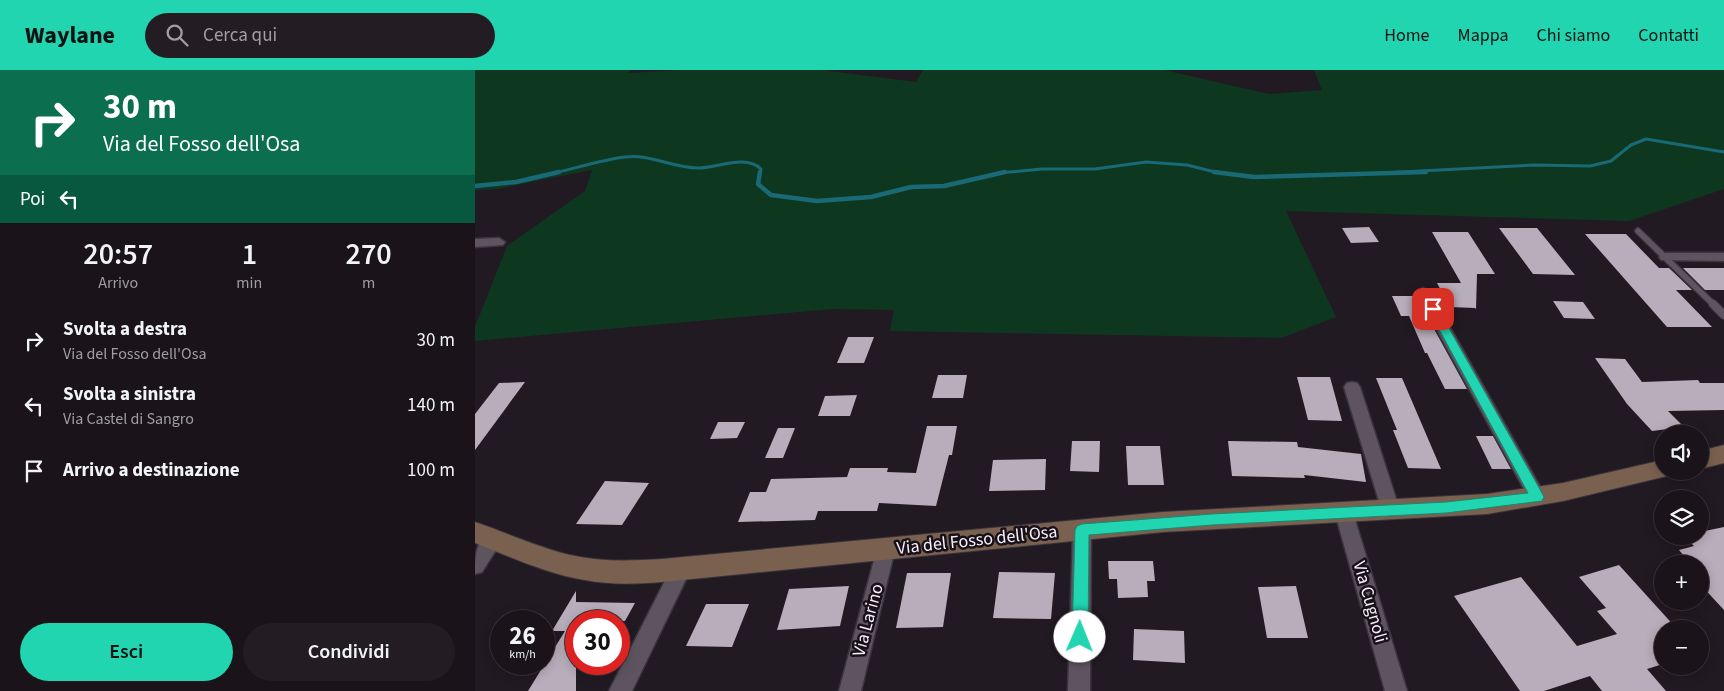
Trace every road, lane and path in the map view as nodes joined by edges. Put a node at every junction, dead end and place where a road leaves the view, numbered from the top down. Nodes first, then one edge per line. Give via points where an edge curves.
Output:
1 (1638, 231) dead end
2 (499, 242) dead end
3 (475, 243) edge
4 (1665, 257) junction
5 (1724, 258) edge
6 (1423, 292) dead end
7 (1724, 314) edge
8 (1352, 387) dead end
9 (1724, 454) edge
10 (1709, 458) edge
11 (1654, 471) edge
12 (1537, 497) junction
13 (1391, 511) junction
14 (1344, 513) junction
15 (1082, 530) junction
16 (484, 536) edge
17 (886, 549) junction
18 (475, 566) edge
19 (681, 569) junction
20 (620, 691) edge
21 (849, 691) edge
22 (1079, 691) edge
23 (1396, 691) edge

1 - 4 lane
2 - 3 street
4 - 5 street
4 - 7 lane
6 - 12 street
8 - 13 street
9 - 10 street
11 - 12 street, Via del Fosso dell'Osa
12 - 13 street, Via del Fosso dell'Osa via 1471,506
13 - 14 street, Via del Fosso dell'Osa
14 - 15 street, Via del Fosso dell'Osa
14 - 23 street, Via Cugnoli
15 - 17 street, Via del Fosso dell'Osa
15 - 22 street
16 - 18 street
16 - 19 street, Via del Fosso dell'Osa via 586,569
17 - 19 street, Via del Fosso dell'Osa
17 - 21 street, Via Larino
19 - 20 street

